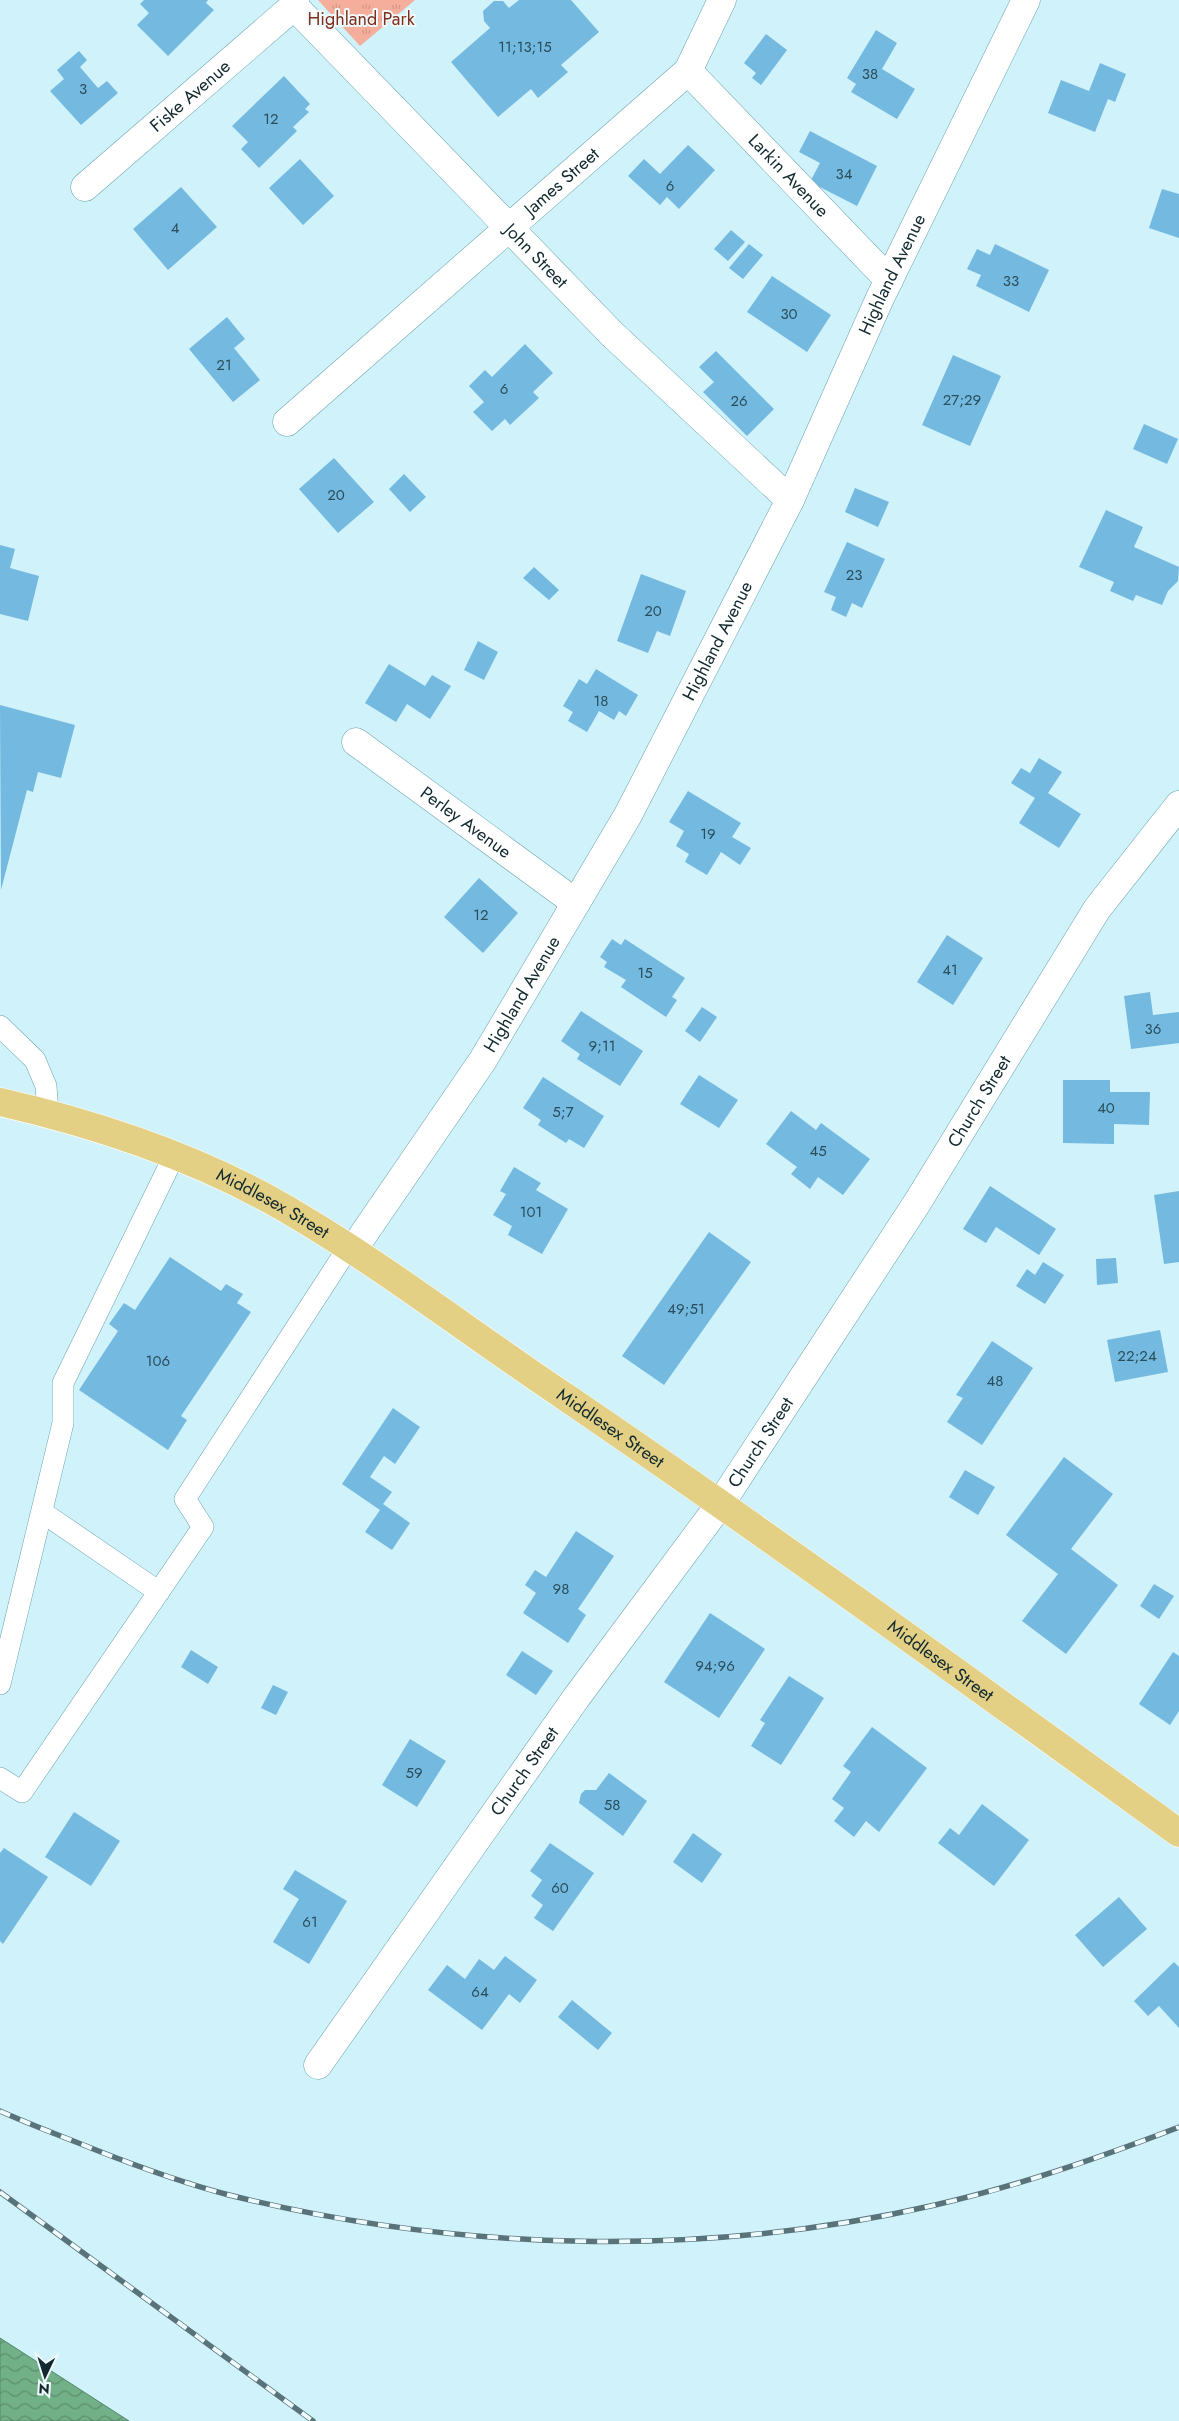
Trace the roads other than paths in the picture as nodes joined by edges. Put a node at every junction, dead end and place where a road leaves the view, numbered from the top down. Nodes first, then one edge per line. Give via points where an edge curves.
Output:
1 (722, 0) edge
2 (1026, 0) edge
3 (295, 3) edge
4 (688, 70) junction
5 (85, 187) dead end
6 (510, 227) junction
7 (889, 280) junction
8 (287, 422) dead end
9 (790, 500) junction
10 (356, 742) dead end
11 (1179, 805) edge
12 (576, 904) junction
13 (0, 1026) edge
14 (0, 1102) edge
15 (48, 1112) junction
16 (175, 1154) junction
17 (350, 1249) junction
18 (721, 1503) junction
19 (42, 1512) junction
20 (159, 1592) junction
21 (0, 1684) edge
22 (0, 1778) edge
23 (1179, 1833) edge
24 (318, 2065) dead end

1 - 4 street, James Street
2 - 7 street, Highland Avenue
3 - 5 street, Fiske Avenue
3 - 6 street, John Street
4 - 6 street, James Street
4 - 7 street, Larkin Avenue
6 - 8 street, James Street
6 - 9 street, John Street via 612,334
7 - 9 street, Highland Avenue
9 - 12 street, Highland Avenue via 628,815
10 - 12 street, Perley Avenue
11 - 18 street, Church Street via 1098,909 916,1203
12 - 17 street, Highland Avenue via 483,1060
13 - 15 lane via 35,1060 46,1086
14 - 15 main road, Middlesex Street
15 - 16 main road, Middlesex Street
16 - 17 main road, Middlesex Street via 286,1209
16 - 19 lane via 63,1384 63,1423
17 - 18 main road, Middlesex Street
17 - 20 lane via 185,1499 203,1527
18 - 23 main road, Middlesex Street
18 - 24 street, Church Street via 576,1698
19 - 20 lane
19 - 21 lane
20 - 22 lane via 22,1792

